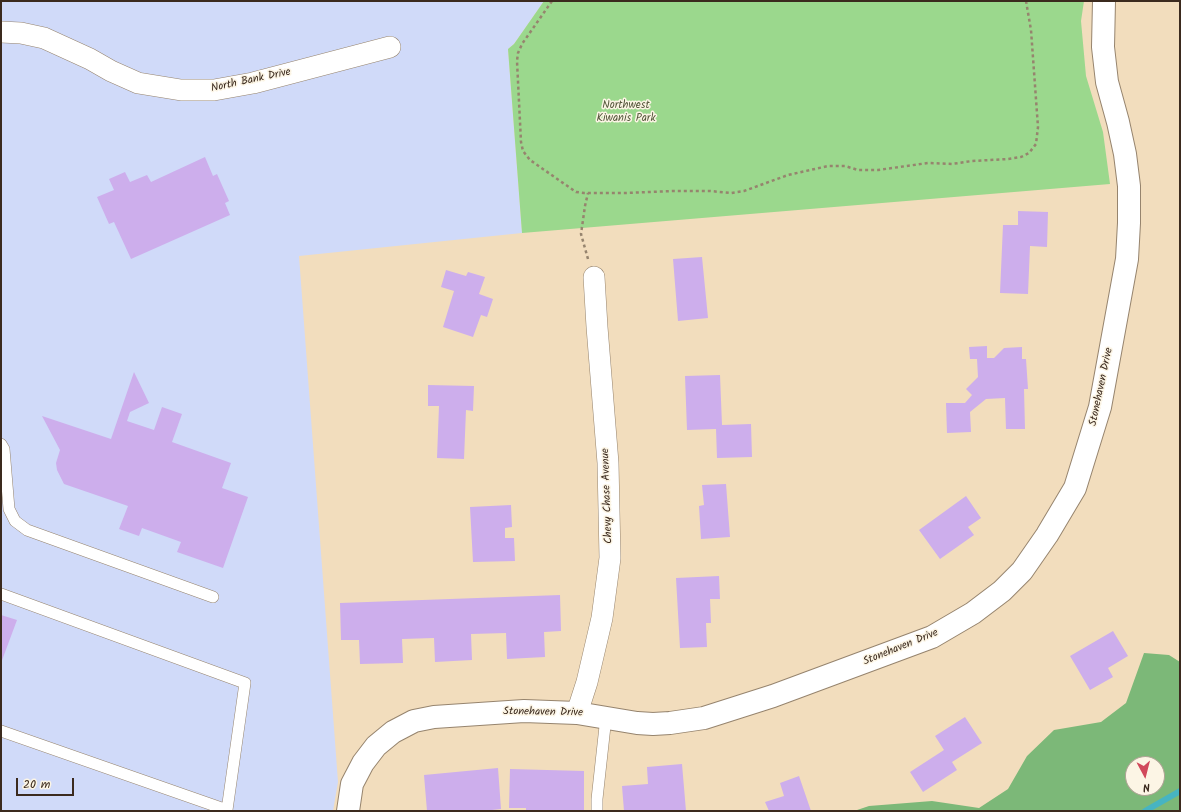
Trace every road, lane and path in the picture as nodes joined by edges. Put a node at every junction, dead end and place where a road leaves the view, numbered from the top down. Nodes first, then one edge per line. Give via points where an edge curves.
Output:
1 (552, 1) edge
2 (1026, 1) edge
3 (1104, 1) edge
4 (1, 32) edge
5 (390, 47) dead end
6 (588, 193) junction
7 (594, 277) joint
8 (1, 444) edge
9 (1, 594) edge
10 (213, 597) dead end
11 (576, 713) junction
12 (606, 717) junction
13 (1, 731) edge
14 (348, 811) edge
15 (597, 811) edge

1 - 6 path via 518,53 521,142 523,151 530,160 576,192
2 - 6 path via 1032,30 1038,127 1036,144 1029,153 1021,157 952,164 928,163 878,170 828,166 788,175 744,191 731,193
3 - 12 street, Stonehaven Drive via 1104,61 1126,154 1129,186 1127,259 1100,407 1075,488 1043,541 1022,570 1002,591 973,613 932,637 773,696 704,718 653,724
4 - 5 street, North Bank Drive via 44,38 138,83 181,90 214,90 253,82
6 - 7 path via 581,234
7 - 11 street, Chevy Chase Avenue via 608,463 610,558 602,618 587,682
8 - 10 lane via 4,449 9,509 15,521 27,530
9 - 13 lane via 245,683 227,810
11 - 12 street, Stonehaven Drive
11 - 14 street, Stonehaven Drive via 517,711 434,717 414,722 393,732 376,746 363,763 352,784
12 - 15 lane

